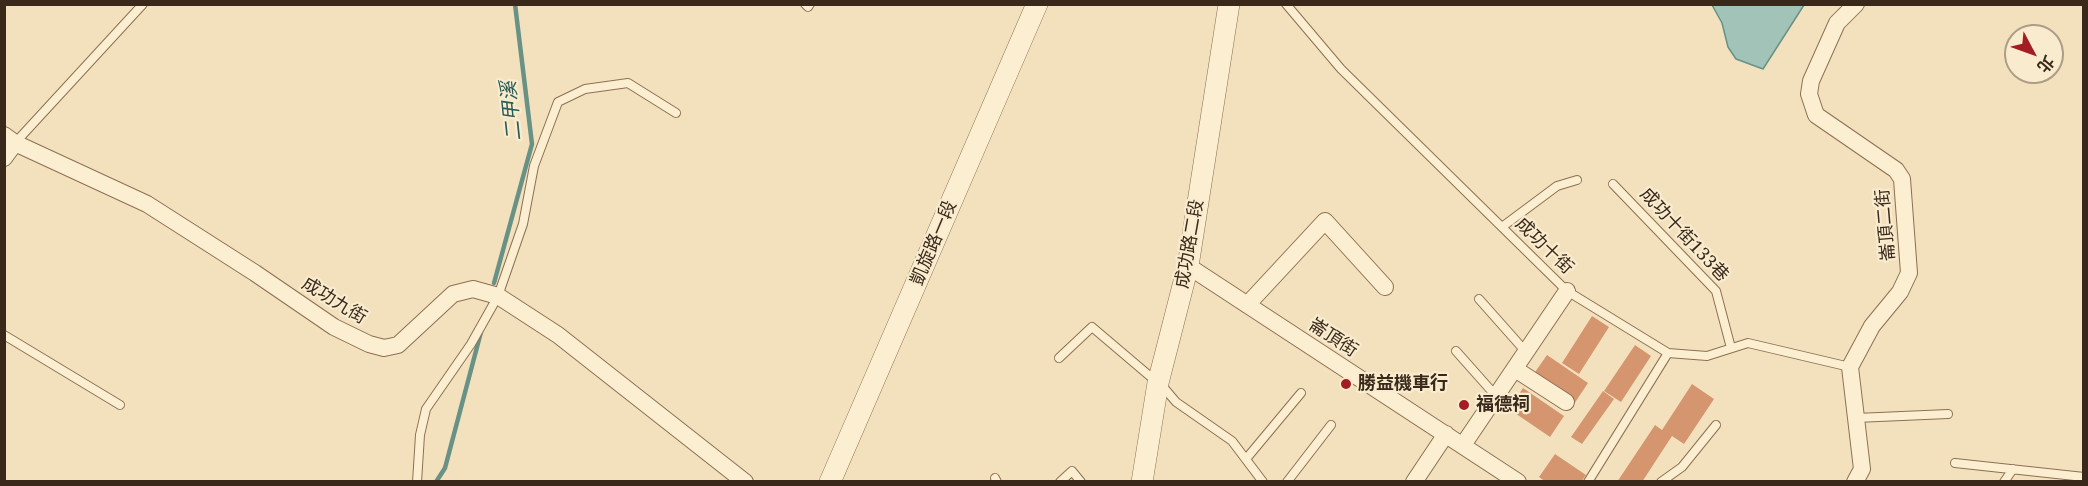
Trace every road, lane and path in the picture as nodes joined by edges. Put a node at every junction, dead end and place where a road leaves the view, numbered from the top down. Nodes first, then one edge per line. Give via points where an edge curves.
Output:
1 (143, 4) edge
2 (1037, 4) edge
3 (1229, 4) edge
4 (1286, 4) edge
5 (1856, 4) edge
6 (676, 113) dead end
7 (10, 139) edge
8 (4, 158) edge
9 (1576, 180) dead end
10 (1613, 184) dead end
11 (1502, 227) junction
12 (1188, 266) junction
13 (1385, 287) dead end
14 (1567, 291) junction
15 (498, 296) junction
16 (1479, 299) dead end
17 (1247, 305) junction
18 (4, 335) edge
19 (1731, 348) junction
20 (1456, 351) dead end
21 (1526, 352) junction
22 (1668, 352) junction
23 (1059, 358) dead end
24 (1850, 367) junction
25 (1515, 369) junction
26 (1158, 383) junction
27 (1301, 393) dead end
28 (1496, 396) junction
29 (1566, 402) dead end
30 (120, 405) dead end
31 (1948, 414) dead end
32 (1856, 418) junction
33 (1331, 425) dead end
34 (1716, 425) dead end
35 (1446, 434) junction
36 (1463, 446) junction
37 (1246, 459) junction
38 (1955, 463) dead end
39 (2013, 469) junction
40 (2084, 477) edge
41 (1516, 481) edge
42 (417, 482) edge
43 (745, 482) edge
44 (830, 482) edge
45 (1060, 482) edge
46 (1081, 482) edge
47 (1142, 482) edge
48 (1263, 482) edge
49 (1287, 482) edge
50 (1414, 482) edge
51 (1588, 482) edge
52 (1660, 482) edge
53 (1855, 482) edge
54 (2004, 482) edge

1 - 7 lane
2 - 44 street, 凱旋路一段
3 - 12 street, 成功路二段
4 - 11 lane, 成功十街 via 1341,69
5 - 24 street, 崙頂二街 via 1837,23 1809,94 1816,115 1896,170 1902,179 1909,273 1900,292 1872,326
6 - 15 lane via 628,83 585,89 558,102 534,166 523,224
7 - 8 street
7 - 15 street, 成功九街 via 147,204 334,327 369,344 384,348 398,345 453,294 473,289
9 - 11 lane via 1557,186
10 - 19 lane, 成功十街133巷 via 1716,291
11 - 14 lane, 成功十街
12 - 17 street, 崙頂街
12 - 26 street, 成功路二段
13 - 17 street via 1325,221
14 - 21 street
14 - 22 lane, 成功十街
15 - 42 lane via 471,344 426,409
15 - 43 street, 成功九街 via 558,335
16 - 21 lane
17 - 35 street, 崙頂街
18 - 30 lane
19 - 22 lane, 成功十街 via 1707,356
19 - 24 lane, 成功十街 via 1748,343
20 - 28 lane
21 - 25 street
22 - 51 lane
23 - 26 lane via 1092,327
24 - 32 street
25 - 28 street
25 - 29 street
26 - 37 lane via 1176,402 1232,441
26 - 47 street, 成功路二段
27 - 37 lane
28 - 36 street
31 - 32 lane
32 - 53 street via 1862,469
33 - 49 lane
34 - 52 lane via 1682,467
35 - 36 street, 崙頂街
35 - 50 street
36 - 41 street, 崙頂街
37 - 48 lane
38 - 39 lane
39 - 40 lane
39 - 54 lane
45 - 46 lane via 1072,471

